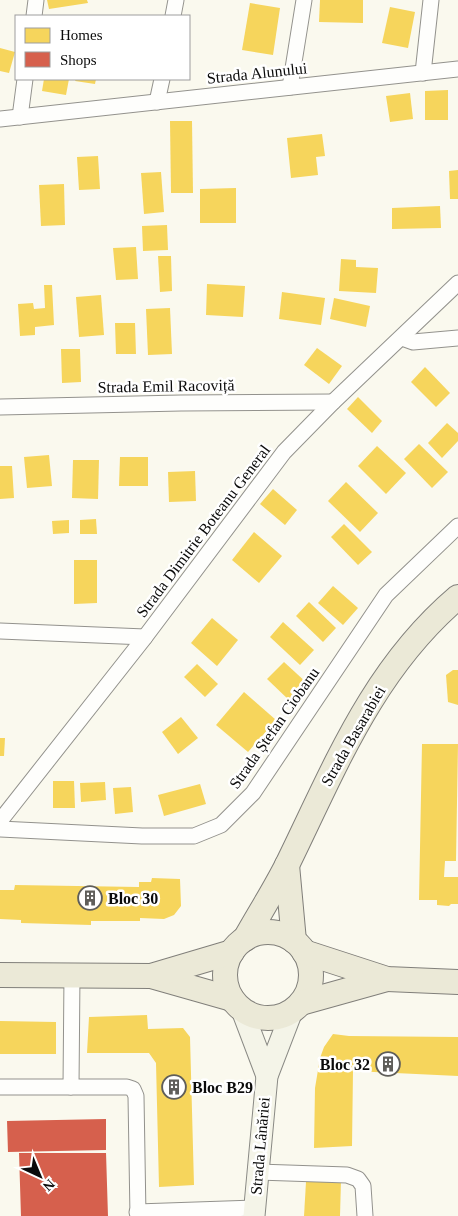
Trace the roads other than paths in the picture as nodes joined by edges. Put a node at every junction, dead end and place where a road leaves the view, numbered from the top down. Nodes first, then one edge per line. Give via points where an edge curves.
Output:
1 (36, 0) edge
2 (176, 0) edge
3 (304, 0) edge
4 (432, 0) edge
5 (34, 15) edge
6 (173, 15) edge
7 (458, 69) edge
8 (422, 72) junction
9 (25, 80) edge
10 (162, 80) edge
11 (290, 87) junction
12 (157, 102) junction
13 (20, 117) junction
14 (0, 119) edge
15 (458, 283) edge
16 (402, 338) junction
17 (458, 338) edge
18 (333, 402) junction
19 (0, 407) edge
20 (458, 526) edge
21 (458, 597) edge
22 (0, 631) edge
23 (145, 637) junction
24 (0, 821) edge
25 (0, 829) edge
26 (287, 865) junction
27 (239, 946) junction
28 (299, 947) junction
29 (0, 975) edge
30 (72, 975) junction
31 (151, 976) junction
32 (386, 979) junction
33 (458, 982) edge
34 (237, 1004) junction
35 (296, 1007) junction
36 (267, 1076) junction
37 (71, 1087) junction
38 (0, 1088) edge
39 (258, 1172) junction
40 (255, 1212) edge
41 (138, 1214) edge
42 (365, 1216) edge

1 - 5 street
2 - 6 street
3 - 11 street
4 - 8 street
7 - 8 street, Strada Alunului
8 - 11 street, Strada Alunului
9 - 13 street
10 - 12 street
11 - 12 street, Strada Alunului
12 - 13 street, Strada Alunului
13 - 14 street, Strada Alunului
15 - 16 street, Strada Dimitrie Boteanu General
16 - 17 street via 413,342
16 - 18 street, Strada Dimitrie Boteanu General
18 - 19 street, Strada Emil Racoviță
18 - 23 street, Strada Dimitrie Boteanu General via 284,452
20 - 25 street, Strada Ștefan Ciobanu via 386,595 253,793 221,825 194,836
21 - 26 main road, Strada Basarabiei via 421,633 366,707 345,743
22 - 23 street
23 - 24 street, Strada Dimitrie Boteanu General
26 - 27 main road, Strada Basarabiei
26 - 28 main road
27 - 28 main road via 257,934 270,933 283,935
27 - 31 main road
27 - 34 main road via 227,963 225,975 227,988
28 - 32 main road
28 - 35 main road via 309,964 311,978 308,991
29 - 30 main road
30 - 31 main road
30 - 37 street
31 - 34 main road
32 - 33 main road
32 - 35 main road
34 - 35 main road via 253,1016 266,1018 280,1017
34 - 36 street
35 - 36 street
36 - 39 street, Strada Lânăriei
37 - 38 street
37 - 41 street via 133,1089 136,1096
39 - 40 street, Strada Lânăriei
39 - 42 street via 347,1175 363,1186
40 - 41 street

